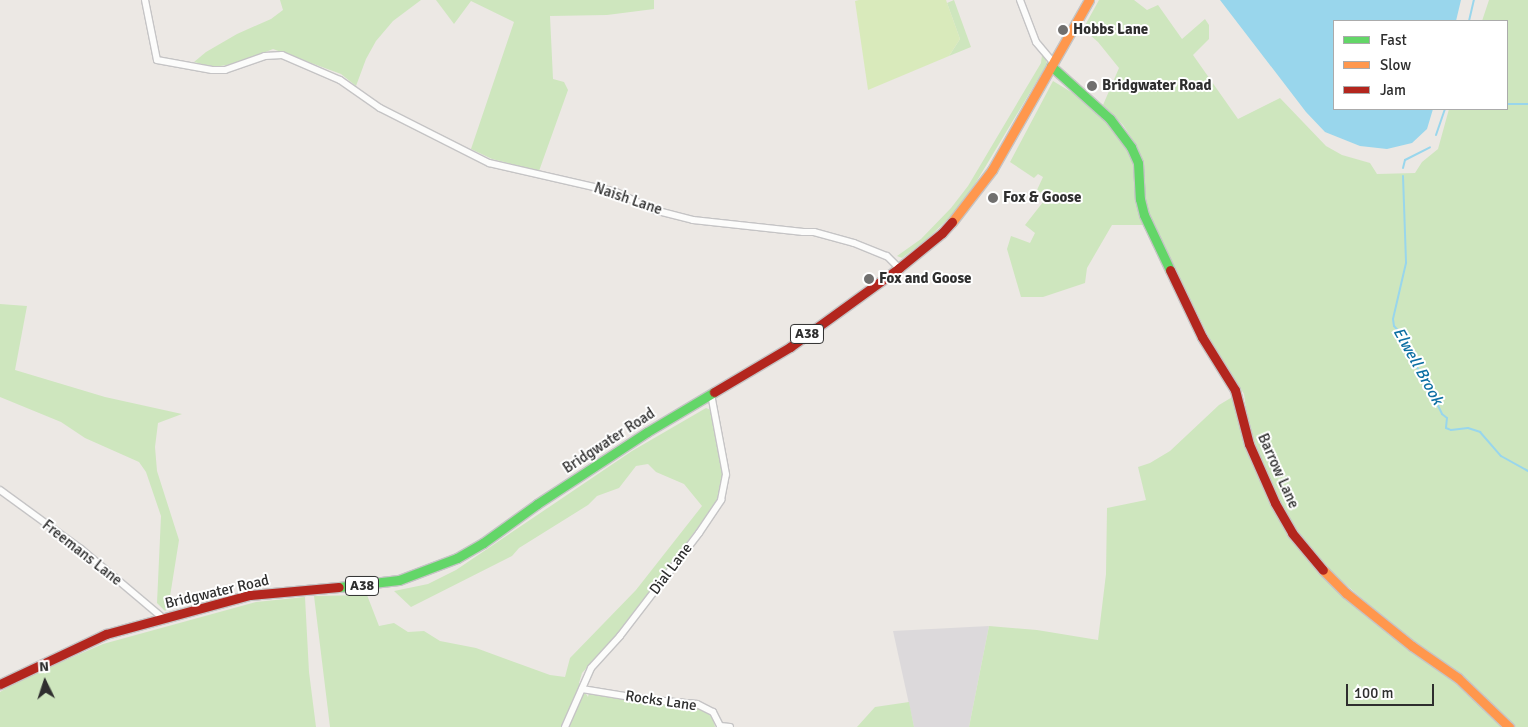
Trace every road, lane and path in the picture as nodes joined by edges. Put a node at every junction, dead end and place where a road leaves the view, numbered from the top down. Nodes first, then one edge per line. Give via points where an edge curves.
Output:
1 (145, 0) edge
2 (1020, 0) edge
3 (1089, 0) edge
4 (1052, 64) junction
5 (899, 268) junction
6 (711, 394) junction
7 (0, 490) edge
8 (163, 618) junction
9 (0, 684) edge
10 (582, 689) junction
11 (565, 727) edge
12 (730, 727) edge
13 (1509, 727) edge

1 - 5 street, Naish Lane via 157,60 225,70 274,54 340,80 380,108 489,163 616,192 654,210 693,220 814,232 887,256
2 - 4 street via 1036,42
3 - 4 main road, Bridgwater Road / A38
4 - 5 main road, Bridgwater Road / A38 via 992,170 972,198 942,234
4 - 13 main road, Barrow Lane via 1110,119 1132,147 1138,164 1144,215 1202,337 1235,390 1249,444 1292,533 1318,566 1346,593 1458,678
5 - 6 main road, Bridgwater Road / A38 via 790,347
6 - 8 main road, Bridgwater Road / A38 via 537,504 483,543 429,570 399,580 367,585 250,595
6 - 10 street, Dial Lane via 726,474 721,500 620,636 592,668
7 - 8 street, Freemans Lane via 81,549
8 - 9 main road, Bridgwater Road / A38 via 106,634
10 - 11 street, Dial Lane
10 - 12 street, Rocks Lane via 697,704 713,712 720,726

